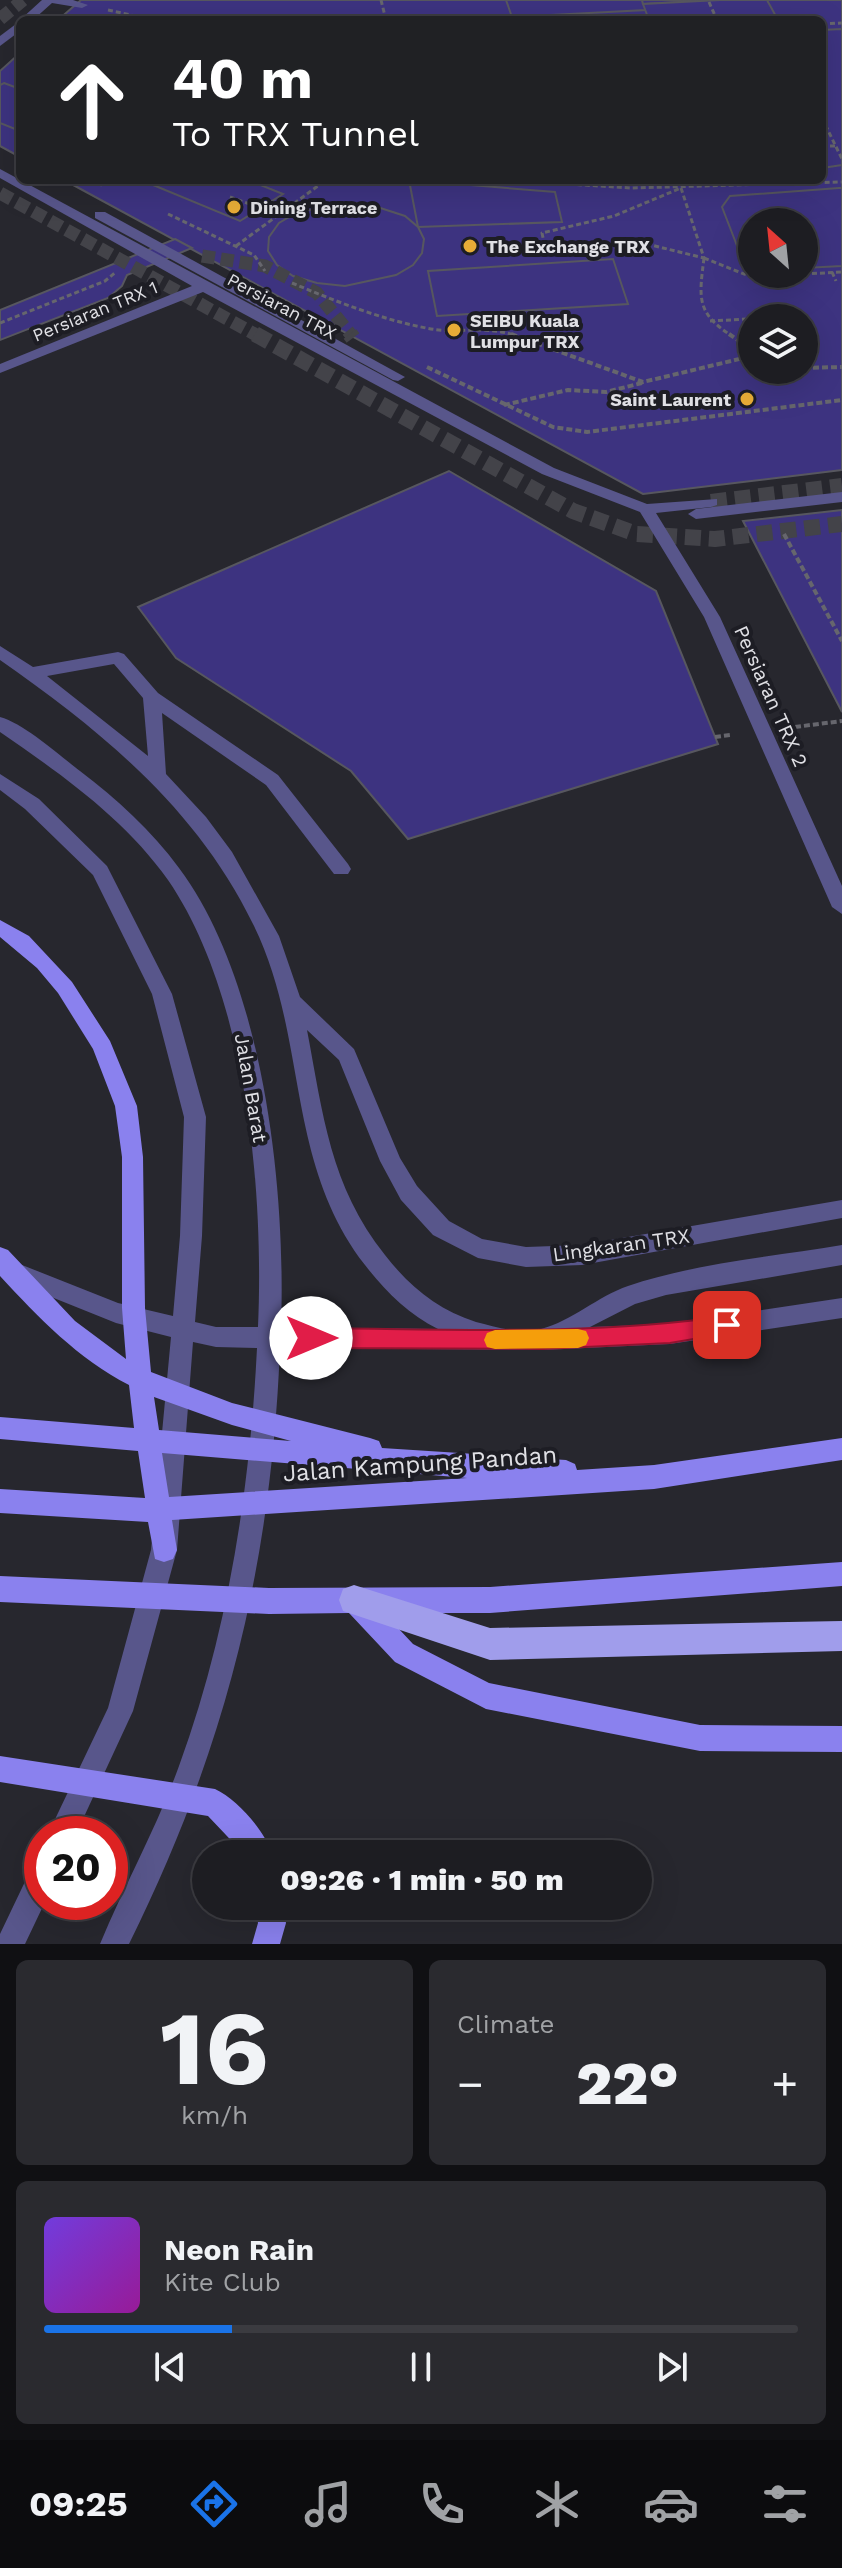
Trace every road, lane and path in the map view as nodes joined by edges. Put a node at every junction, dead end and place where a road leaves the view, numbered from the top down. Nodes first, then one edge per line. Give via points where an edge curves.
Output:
1 (51, 0) edge
2 (709, 2) dead end
3 (82, 5) joint
4 (131, 14) junction
5 (31, 16) edge
6 (128, 16) edge
7 (139, 16) edge
8 (715, 16) edge
9 (16, 28) edge
10 (0, 42) edge
11 (826, 126) edge
12 (826, 146) edge
13 (836, 146) junction
14 (842, 159) edge
15 (20, 184) edge
16 (44, 184) edge
17 (99, 184) edge
18 (320, 184) edge
19 (589, 184) edge
20 (716, 184) edge
21 (762, 184) edge
22 (681, 188) junction
23 (717, 188) junction
24 (117, 192) dead end
25 (230, 197) dead end
26 (156, 209) dead end
27 (279, 214) junction
28 (236, 246) junction
29 (168, 250) junction
30 (202, 256) tunnel mouth
31 (704, 258) junction
32 (265, 272) dead end
33 (738, 272) edge
34 (832, 272) junction
35 (842, 272) edge
36 (818, 273) edge
37 (279, 278) dead end
38 (105, 281) dead end
39 (836, 281) dead end
40 (204, 286) junction
41 (738, 320) edge
42 (709, 321) junction
43 (0, 323) edge
44 (738, 341) edge
45 (356, 342) tunnel mouth
46 (372, 354) junction
47 (738, 359) edge
48 (424, 365) dead end
49 (842, 367) edge
50 (818, 368) edge
51 (0, 369) edge
52 (643, 382) junction
53 (842, 400) edge
54 (503, 405) junction
55 (548, 471) junction
56 (842, 497) edge
57 (711, 502) tunnel mouth
58 (768, 505) junction
59 (646, 509) junction
60 (688, 515) dead end
61 (842, 641) edge
62 (0, 652) edge
63 (31, 673) junction
64 (152, 697) junction
65 (0, 723) edge
66 (158, 772) junction
67 (0, 781) edge
68 (341, 869) dead end
69 (842, 907) edge
70 (0, 927) edge
71 (290, 1000) junction
72 (842, 1209) edge
73 (842, 1255) edge
74 (4, 1264) edge
75 (842, 1308) edge
76 (502, 1340) junction
77 (543, 1340) junction
78 (0, 1428) edge
79 (842, 1449) edge
80 (431, 1464) junction
81 (654, 1477) junction
82 (0, 1501) edge
83 (164, 1550) junction
84 (842, 1574) edge
85 (0, 1589) edge
86 (354, 1600) junction
87 (842, 1636) edge
88 (842, 1739) edge
89 (0, 1769) edge
90 (70, 1816) edge
91 (249, 1840) edge
92 (24, 1915) edge
93 (271, 1920) edge
94 (10, 1944) edge
95 (114, 1944) edge
96 (266, 1944) edge

1 - 3 street
1 - 5 street
2 - 8 path
3 - 4 path
4 - 6 path
4 - 7 path
9 - 10 street
11 - 13 path
12 - 13 path
13 - 14 path
15 - 40 street, Persiaran TRX
16 - 29 street, Persiaran TRX
17 - 24 path
18 - 27 path
19 - 22 path
20 - 23 path
21 - 23 path
22 - 23 path
22 - 31 path
22 - 31 path via 602,223 542,233 546,252 651,245
25 - 27 path
26 - 28 path
27 - 28 path
28 - 32 path via 254,255
29 - 30 street
29 - 46 street, Persiaran TRX
31 - 33 path
31 - 42 path via 700,291
34 - 35 path
34 - 36 path
34 - 39 path
37 - 52 path via 348,306 429,329 494,328
38 - 43 path
40 - 51 street, Persiaran TRX 1
40 - 55 street, Persiaran TRX
41 - 42 path
42 - 44 path
45 - 46 street
46 - 55 street, Persiaran TRX
47 - 52 path
48 - 54 path
49 - 50 path
52 - 54 path via 606,392 568,390
53 - 54 path via 587,432 553,427
55 - 59 street, Persiaran TRX
56 - 58 street
57 - 59 street, Persiaran TRX
58 - 60 street
58 - 61 path
59 - 69 street, Persiaran TRX 2 via 712,617
62 - 63 street
63 - 64 street via 118,658
63 - 66 street
64 - 66 street
64 - 68 street via 272,780
65 - 95 street, Jalan Barat via 64,767 134,828 190,900 232,992 257,1110 271,1232 265,1415 252,1547 212,1709 149,1875
66 - 71 street via 247,893 285,976
67 - 83 street via 32,804 100,871 162,994 195,1117 191,1236
70 - 83 main road via 35,953 95,1030 131,1128 135,1332
71 - 72 street, Lingkaran TRX via 347,1055 409,1193 441,1228 478,1248 526,1257 582,1255
71 - 76 street via 321,1164 340,1210 367,1253 400,1290 439,1318
73 - 77 street via 666,1285 629,1296
74 - 76 street via 116,1313 216,1337
74 - 80 main road via 101,1356 162,1391
75 - 77 street via 670,1334
76 - 77 street
78 - 80 main road
79 - 81 main road, Jalan Kampung Pandan
80 - 81 main road
81 - 82 main road, Jalan Kampung Pandan via 150,1510
83 - 90 street via 120,1711
84 - 86 main road via 490,1600
85 - 86 main road
86 - 87 highway via 490,1644
86 - 88 main road via 404,1653 486,1696 700,1738
89 - 91 main road via 215,1803
92 - 94 street
93 - 96 main road

